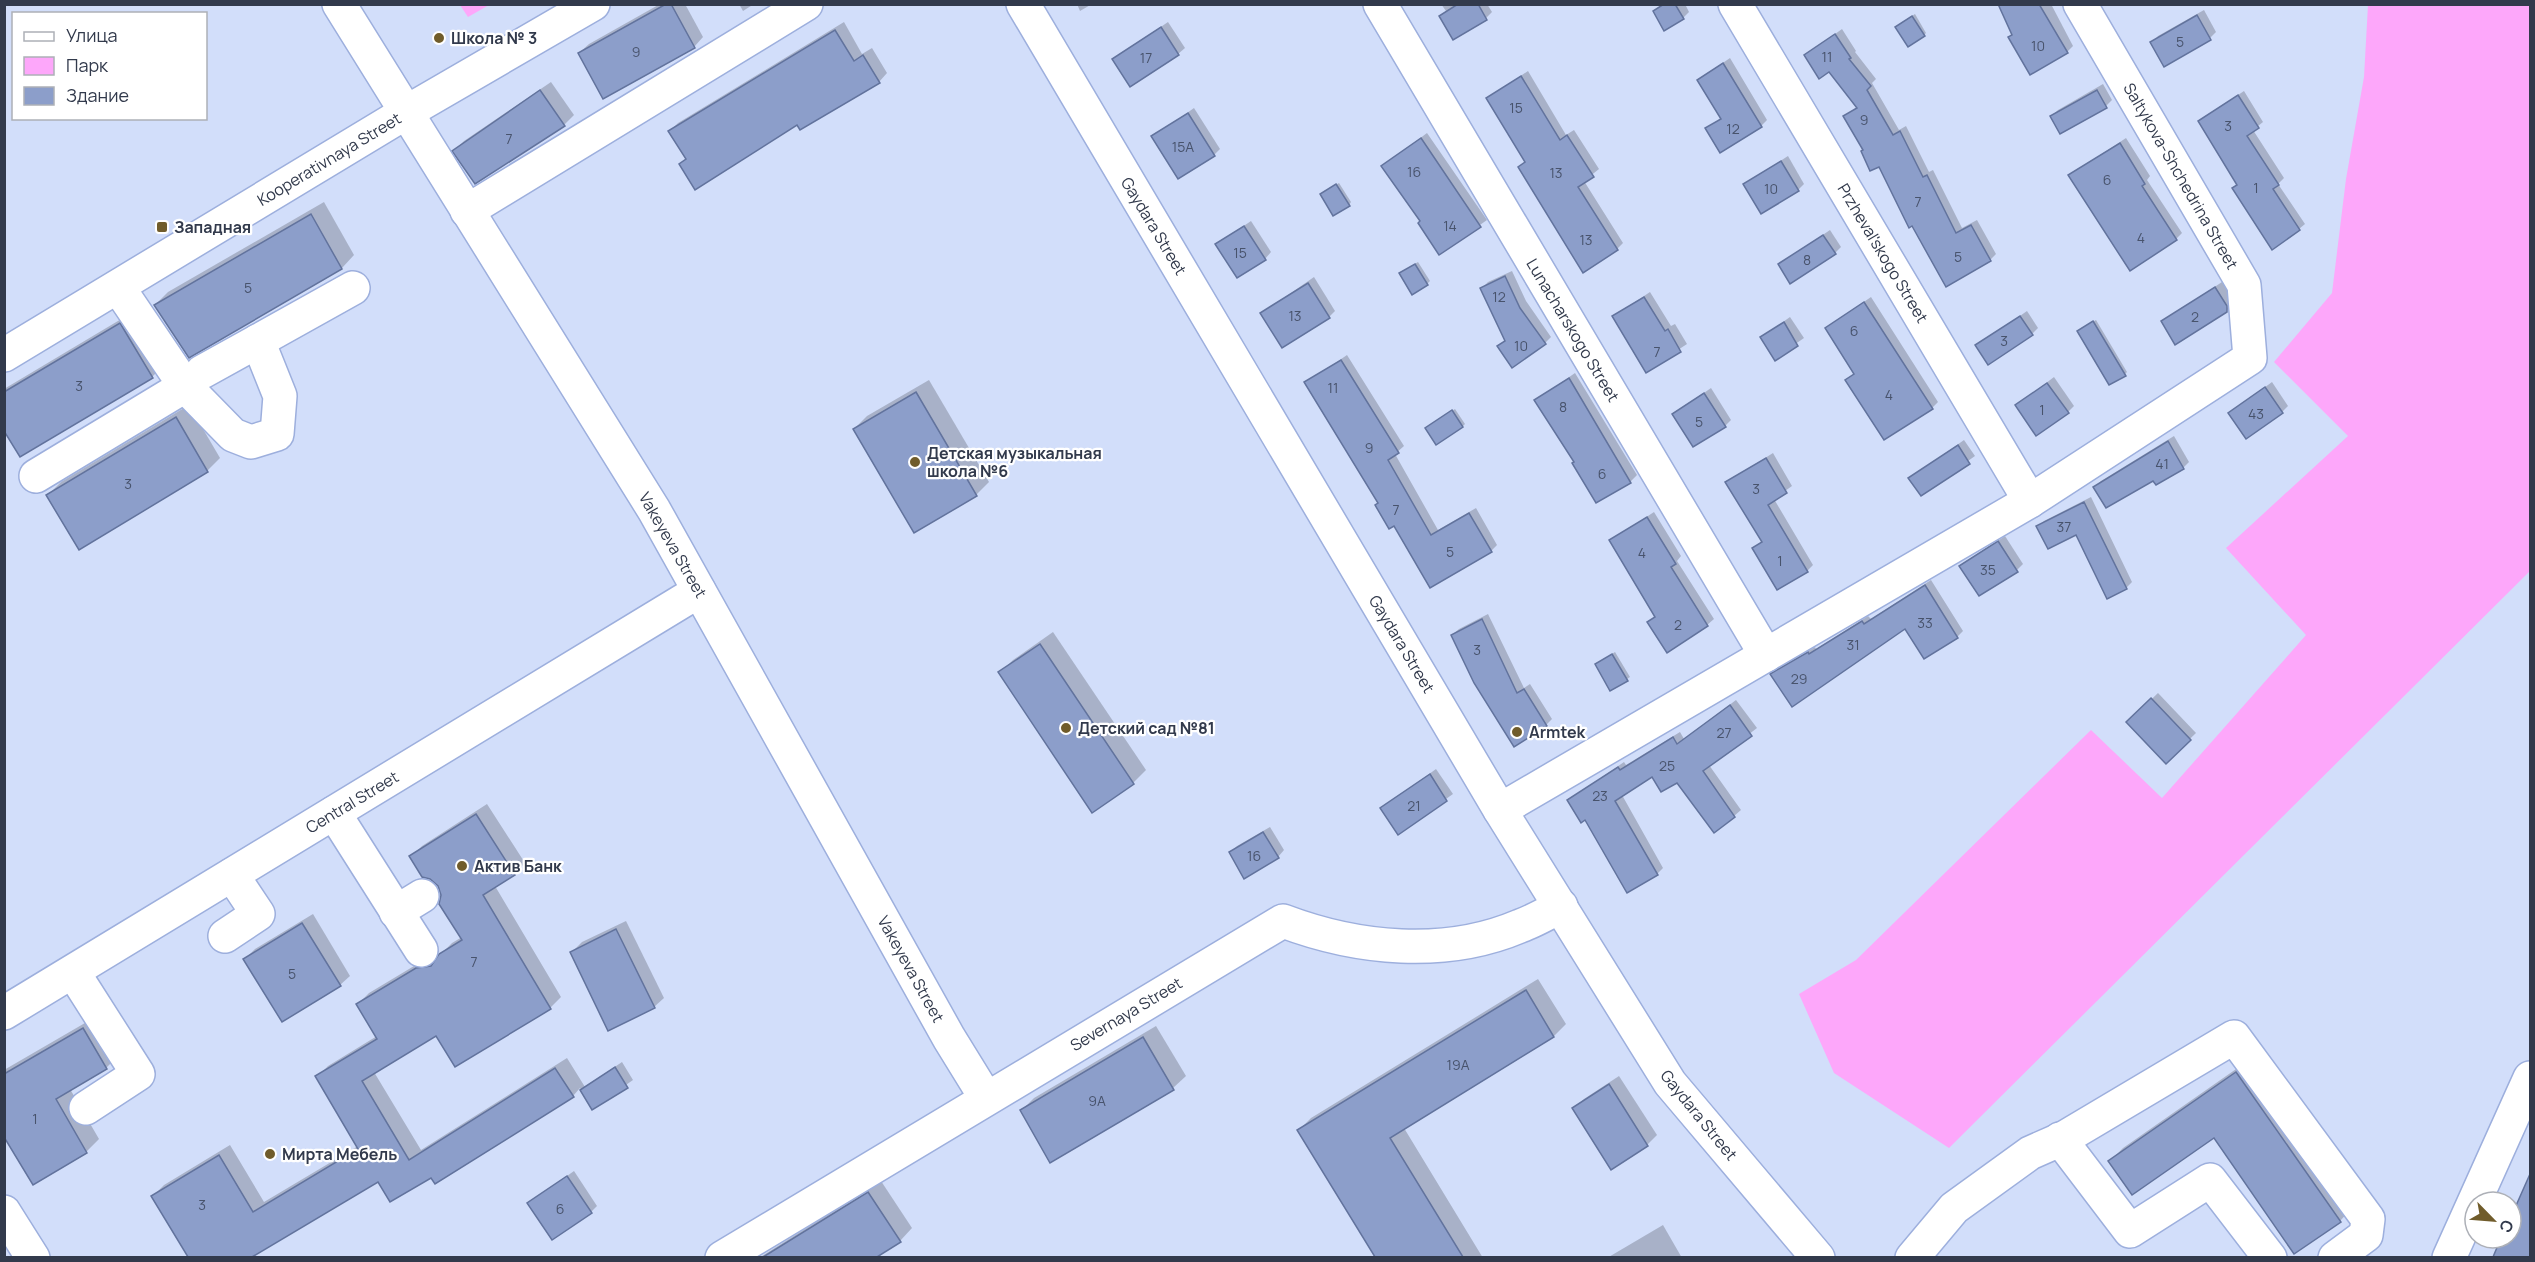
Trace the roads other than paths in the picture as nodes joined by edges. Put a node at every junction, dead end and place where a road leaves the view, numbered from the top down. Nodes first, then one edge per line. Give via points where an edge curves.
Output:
1 (339, 4) edge
2 (593, 4) edge
3 (806, 4) edge
4 (1023, 4) edge
5 (1380, 4) edge
6 (1735, 4) edge
7 (2080, 4) edge
8 (405, 113) junction
9 (467, 212) junction
10 (118, 287) junction
11 (353, 288) dead end
12 (258, 341) junction
13 (4, 355) edge
14 (193, 379) junction
15 (36, 476) dead end
16 (2030, 501) junction
17 (699, 591) junction
18 (1766, 655) junction
19 (1500, 810) junction
20 (334, 813) junction
21 (232, 875) junction
22 (1561, 906) junction
23 (225, 936) dead end
24 (421, 950) dead end
25 (73, 972) junction
26 (4, 1013) edge
27 (2530, 1078) edge
28 (986, 1098) junction
29 (86, 1108) dead end
30 (2060, 1140) junction
31 (4, 1212) edge
32 (33, 1257) edge
33 (722, 1257) edge
34 (1818, 1257) edge
35 (1912, 1257) edge
36 (2270, 1257) edge
37 (2335, 1257) edge
38 (2449, 1257) edge

1 - 8 street, Vakeyeva Street
2 - 8 street, Kooperativnaya Street
3 - 9 street
4 - 19 street, Gaydara Street
5 - 18 street, Lunacharskogo Street
6 - 16 street, Przheval'skogo Street
7 - 16 street, Saltykova-Shchedrina Street via 2244,285 2250,358
8 - 9 street, Vakeyeva Street
8 - 10 street, Kooperativnaya Street
9 - 17 street, Vakeyeva Street via 654,510
10 - 13 street, Kooperativnaya Street
10 - 14 street
11 - 12 street
12 - 14 street
12 - 14 street via 280,396 277,434 251,442 233,435
14 - 15 street
16 - 18 street
17 - 20 street, Central Street
17 - 28 street, Vakeyeva Street
18 - 19 street
19 - 22 street, Gaydara Street
20 - 21 street, Central Street
20 - 24 street via 409,904
21 - 23 street via 269,907
21 - 25 street, Central Street
22 - 28 street, Severnaya Street via 1520,927 1429,948 1319,935 1283,921
22 - 34 street, Gaydara Street via 1670,1083
25 - 26 street, Central Street
25 - 29 street via 138,1074
27 - 38 street
28 - 33 street, Severnaya Street
30 - 35 street via 2030,1153 1954,1208
30 - 36 street via 2130,1231 2210,1180
30 - 37 street via 2234,1037 2368,1219 2366,1235
31 - 32 street

